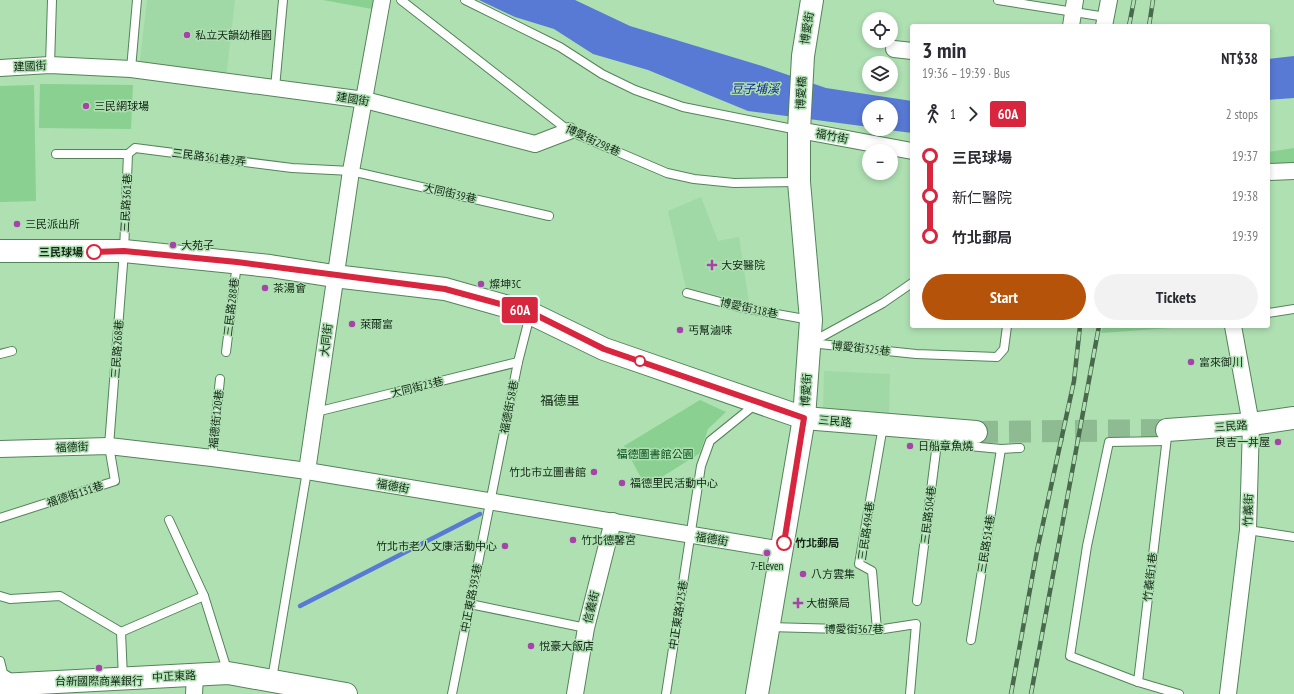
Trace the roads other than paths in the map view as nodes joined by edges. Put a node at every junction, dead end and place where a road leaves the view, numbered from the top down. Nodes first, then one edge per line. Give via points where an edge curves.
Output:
1 (52, 0) edge
2 (137, 0) edge
3 (283, 0) edge
4 (382, 0) edge
5 (401, 0) edge
6 (465, 0) edge
7 (812, 0) edge
8 (998, 0) edge
9 (1109, 0) edge
10 (1073, 13) edge
11 (1105, 22) edge
12 (894, 49) dead end
13 (910, 51) edge
14 (803, 56) joint
15 (50, 65) junction
16 (0, 68) edge
17 (131, 69) junction
18 (275, 88) junction
19 (365, 100) junction
20 (799, 130) junction
21 (569, 131) junction
22 (910, 151) edge
23 (56, 154) dead end
24 (128, 154) junction
25 (351, 171) junction
26 (1294, 171) edge
27 (1270, 172) edge
28 (799, 182) junction
29 (549, 216) dead end
30 (124, 251) junction
31 (0, 252) edge
32 (237, 262) junction
33 (334, 276) junction
34 (910, 284) edge
35 (687, 293) dead end
36 (1294, 309) edge
37 (530, 312) junction
38 (1270, 313) edge
39 (811, 320) junction
40 (1007, 328) edge
41 (1233, 328) edge
42 (810, 343) junction
43 (12, 351) dead end
44 (226, 352) dead end
45 (0, 354) edge
46 (518, 362) junction
47 (220, 379) dead end
48 (758, 403) junction
49 (316, 412) junction
50 (804, 418) junction
51 (1294, 418) edge
52 (1251, 424) junction
53 (883, 425) junction
54 (976, 432) tunnel mouth
55 (1167, 435) junction
56 (941, 437) junction
57 (109, 446) junction
58 (1020, 448) dead end
59 (0, 449) edge
60 (1001, 449) junction
61 (212, 458) junction
62 (307, 471) junction
63 (491, 502) junction
64 (0, 518) edge
65 (169, 520) dead end
66 (613, 522) junction
67 (1248, 530) junction
68 (690, 535) junction
69 (1294, 537) edge
70 (783, 550) junction
71 (0, 596) edge
72 (204, 596) junction
73 (918, 601) dead end
74 (470, 604) junction
75 (769, 627) junction
76 (586, 628) junction
77 (877, 630) junction
78 (121, 632) junction
79 (971, 640) dead end
80 (0, 661) edge
81 (228, 673) junction
82 (124, 679) junction
83 (272, 680) junction
84 (1138, 682) junction
85 (194, 685) edge
86 (13, 687) edge
87 (346, 694) edge
88 (452, 694) edge
89 (575, 694) edge
90 (666, 694) edge
91 (758, 694) edge
92 (910, 694) edge
93 (1179, 694) edge
94 (1228, 694) edge

1 - 15 lane
2 - 17 lane
3 - 18 lane
4 - 19 street, 大同街
5 - 21 lane, 博愛街298巷
6 - 20 lane via 560,47 602,74 635,90 683,107
7 - 14 street, 博愛街
8 - 10 lane
9 - 11 street
10 - 11 lane
12 - 13 street
14 - 20 street, 博愛橋
15 - 16 street, 建國街
15 - 17 street, 建國街
17 - 18 street, 建國街
18 - 19 street, 建國街
19 - 21 street, 建國街 via 535,144
19 - 25 street, 大同街
20 - 22 street, 福竹街
20 - 28 street, 博愛街
21 - 28 lane, 博愛街298巷 via 667,173 694,179 734,183
23 - 24 lane, 三民路361巷2弄
24 - 25 lane, 三民路361巷2弄 via 135,148 292,168
24 - 30 lane, 三民路361巷
25 - 29 lane, 大同街39巷
25 - 33 street, 大同街
26 - 27 street
28 - 39 street, 博愛街
30 - 31 street, 三民路
30 - 32 street, 三民路
30 - 57 lane, 三民路268巷
32 - 33 street, 三民路
32 - 44 lane, 三民路288巷
33 - 37 street, 三民路 via 445,289
33 - 49 street, 大同街
34 - 42 lane, 博愛街325巷 via 883,303
35 - 39 lane, 博愛街318巷 via 738,307
36 - 38 lane
37 - 46 lane, 福德街58巷
37 - 48 street, 三民路 via 604,349
39 - 42 street, 博愛街
40 - 42 lane, 博愛街325巷 via 1004,349 997,357 916,354
41 - 52 street, 竹義街
42 - 50 street, 博愛街
43 - 45 lane
46 - 49 lane, 大同街23巷
46 - 63 lane, 福德街58巷
47 - 61 lane, 福德街120巷
48 - 50 street, 三民路
48 - 68 lane, 中正東路425巷 via 710,441 701,466
49 - 62 street, 大同街
50 - 53 street, 三民路
50 - 70 street, 博愛街
51 - 52 street, 三民路
52 - 55 street, 三民路
52 - 67 street, 竹義街
53 - 56 street, 三民路
53 - 77 lane, 三民路494巷 via 859,564 872,571
54 - 56 street, 三民路
55 - 84 lane, 竹義街1巷
55 - 84 lane via 1109,442 1087,546 1070,656
56 - 60 lane
56 - 73 lane, 三民路504巷
57 - 59 street, 福德街
57 - 61 street, 福德街
57 - 64 lane, 福德街131巷 via 115,482
58 - 60 lane
60 - 79 lane, 三民路514巷
61 - 62 street, 福德街
62 - 63 street, 福德街
62 - 83 lane, 大同街
63 - 66 street, 福德街
63 - 74 lane, 中正東路393巷
65 - 72 lane
66 - 68 street, 福德街
66 - 76 street, 信義街
67 - 69 lane
67 - 94 street, 竹義街
68 - 70 street, 福德街
68 - 90 lane, 中正東路425巷
70 - 75 street, 博愛街
71 - 78 lane via 10,600 60,596
72 - 78 lane
72 - 81 lane
74 - 76 lane
74 - 88 lane, 中正東路393巷
75 - 77 lane, 博愛街367巷
75 - 91 street, 博愛街
76 - 89 street, 信義街
77 - 92 lane, 博愛街367巷 via 916,624
78 - 82 lane
80 - 86 lane
81 - 83 street, 中正東路
81 - 85 street, 中正東路
82 - 85 street, 中正東路
82 - 86 street, 中正東路
83 - 87 street, 中正東路
84 - 93 lane

